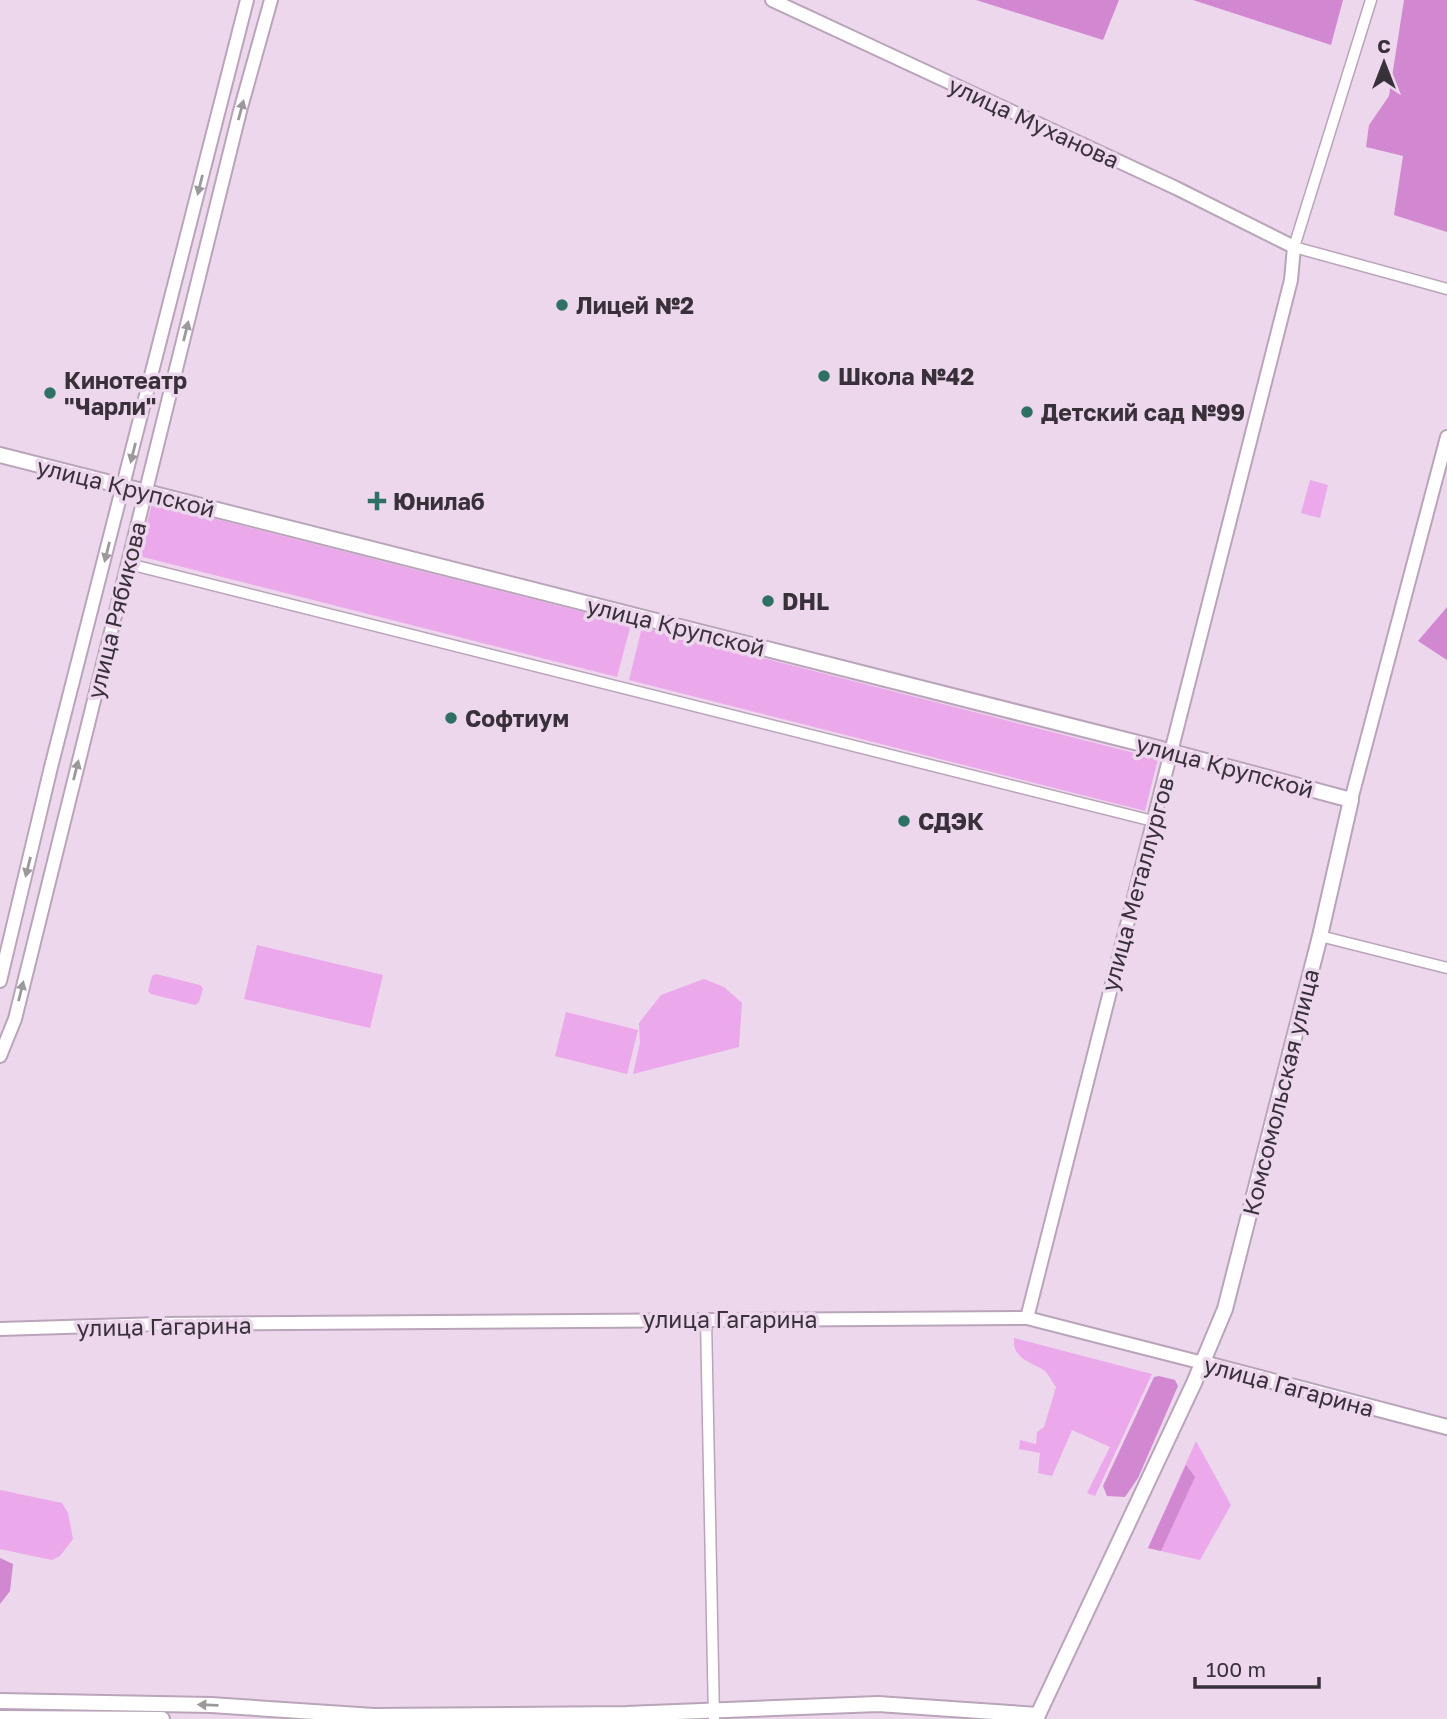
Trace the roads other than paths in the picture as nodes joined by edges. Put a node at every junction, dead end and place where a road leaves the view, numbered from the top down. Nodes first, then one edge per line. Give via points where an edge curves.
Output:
1 (247, 0) edge
2 (271, 0) edge
3 (772, 0) edge
4 (1371, 0) edge
5 (1294, 247) junction
6 (1447, 289) edge
7 (1447, 437) edge
8 (0, 454) edge
9 (124, 486) junction
10 (145, 492) junction
11 (129, 564) junction
12 (1172, 752) junction
13 (1352, 800) junction
14 (1153, 821) junction
15 (37, 832) junction
16 (60, 837) junction
17 (1320, 936) junction
18 (5, 939) edge
19 (1447, 968) edge
20 (0, 981) edge
21 (0, 1017) edge
22 (15, 1018) junction
23 (0, 1056) edge
24 (1027, 1318) junction
25 (706, 1319) junction
26 (0, 1329) edge
27 (1203, 1363) junction
28 (1447, 1427) edge
29 (0, 1701) edge
30 (86, 1701) junction
31 (714, 1715) edge
32 (374, 1716) junction
33 (86, 1717) edge
34 (1037, 1717) edge
35 (0, 1718) edge
36 (162, 1719) edge
37 (267, 1719) edge

1 -> 9 street, улица Рябикова
10 -> 2 street, улица Рябикова
3 - 5 street, улица Муханова
4 - 5 street
5 - 6 street
5 - 12 street, улица Металлургов via 1291,280
7 - 13 street, Комсомольская улица
8 - 9 main road, улица Крупской
9 - 10 main road, улица Крупской
9 -> 15 street, улица Рябикова
10 - 11 street, улица Рябикова
10 - 12 main road, улица Крупской
11 - 14 street
16 -> 11 street, улица Рябикова
12 - 13 main road, улица Крупской
12 - 14 street, улица Металлургов
13 - 17 main road, Комсомольская улица
14 - 24 street, улица Металлургов
15 - 16 street via 45,829
15 -> 18 street, улица Рябикова
22 -> 16 street, улица Рябикова
17 - 19 street
17 - 27 main road, Комсомольская улица via 1224,1309
18 - 20 street, улица Рябикова
21 - 22 street
22 - 23 street, улица Рябикова
24 - 25 street, улица Гагарина
24 - 27 street, улица Гагарина
25 - 26 street, улица Гагарина
25 - 31 street
27 - 28 main road, улица Гагарина
27 - 34 main road, Комсомольская улица
29 - 30 main road
32 -> 30 main road
30 - 33 main road
31 - 32 main road
31 - 34 main road via 878,1704
32 - 37 main road
33 - 35 main road
33 - 36 main road

